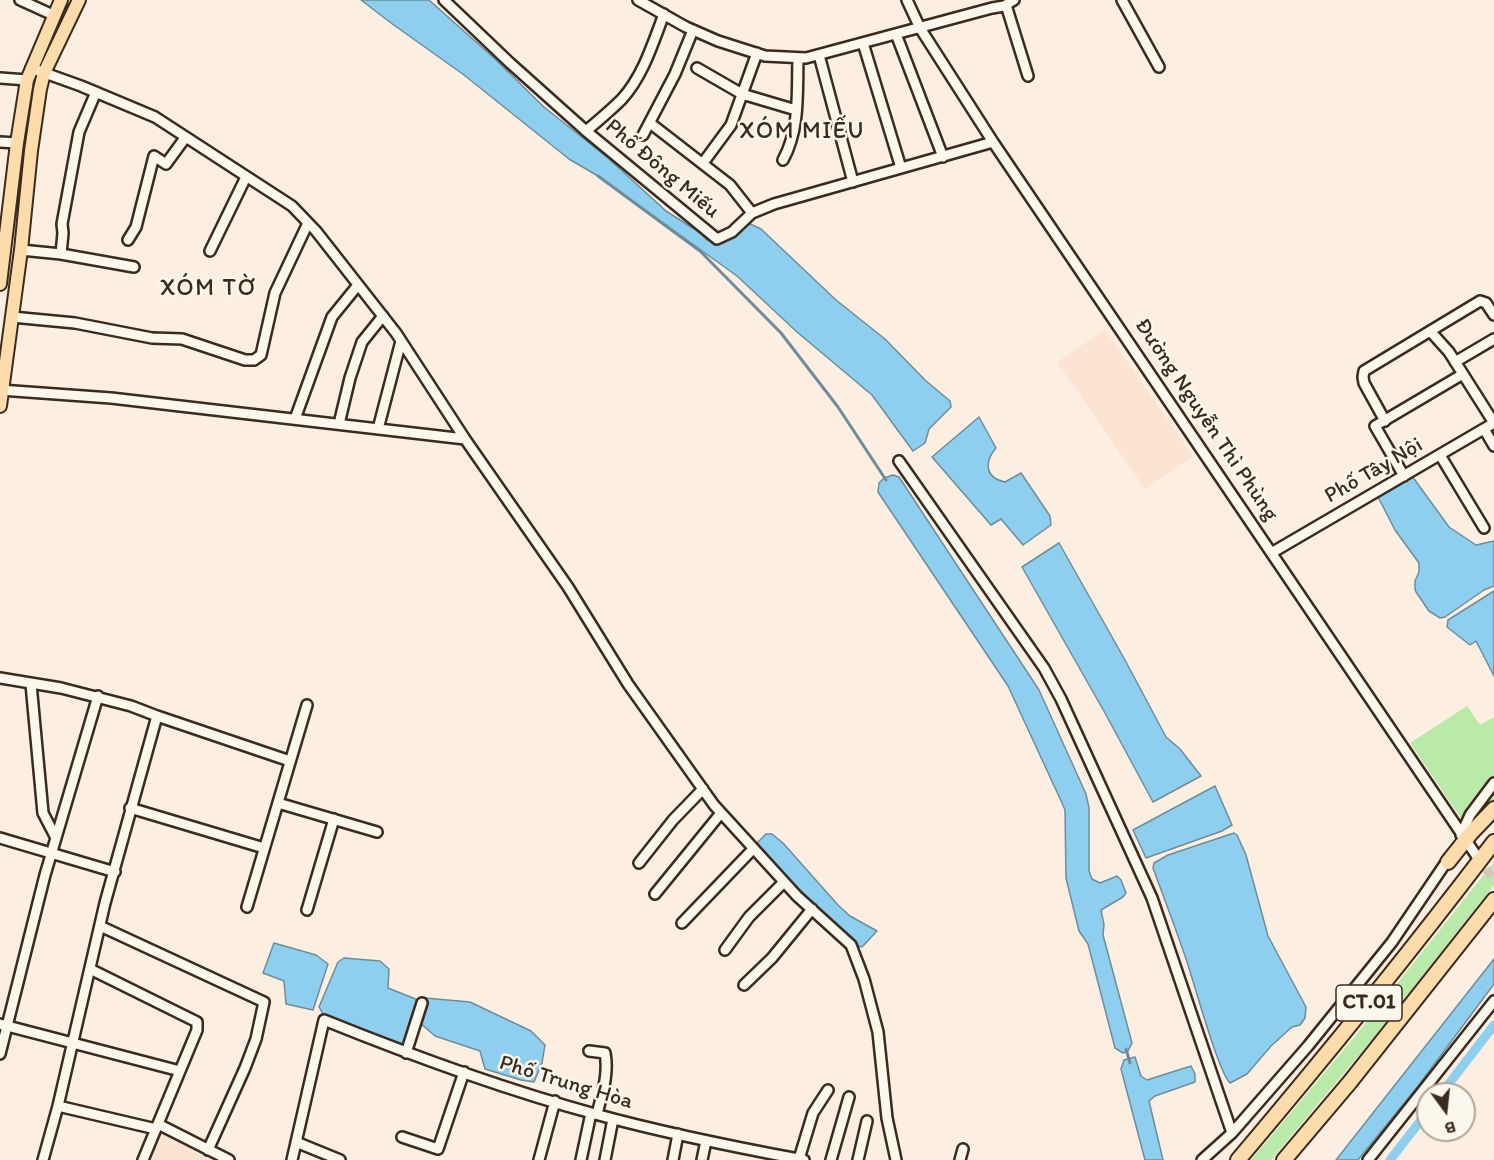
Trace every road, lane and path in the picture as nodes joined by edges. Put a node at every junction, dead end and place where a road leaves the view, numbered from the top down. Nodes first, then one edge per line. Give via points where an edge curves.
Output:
1 (20, 0) edge
2 (61, 0) edge
3 (79, 0) edge
4 (444, 0) edge
5 (638, 0) edge
6 (907, 0) edge
7 (1122, 0) edge
8 (1006, 3) edge
9 (664, 14) junction
10 (53, 15) junction
11 (920, 28) junction
12 (693, 30) junction
13 (896, 34) junction
14 (862, 43) junction
15 (757, 53) junction
16 (819, 55) junction
17 (798, 58) junction
18 (1160, 67) dead end
19 (697, 68) dead end
20 (44, 73) junction
21 (29, 74) junction
22 (1028, 76) dead end
23 (0, 78) edge
24 (96, 92) junction
25 (742, 94) junction
26 (796, 110) junction
27 (650, 123) junction
28 (586, 131) junction
29 (643, 135) dead end
30 (185, 138) junction
31 (0, 142) edge
32 (17, 142) junction
33 (993, 142) junction
34 (943, 157) junction
35 (783, 160) dead end
36 (703, 163) junction
37 (901, 168) junction
38 (246, 177) junction
39 (853, 182) junction
40 (752, 213) junction
41 (4, 217) edge
42 (308, 223) junction
43 (128, 240) dead end
44 (21, 250) junction
45 (210, 251) dead end
46 (61, 254) junction
47 (134, 267) dead end
48 (0, 285) edge
49 (358, 285) junction
50 (1494, 315) edge
51 (382, 316) junction
52 (12, 317) junction
53 (1431, 332) junction
54 (1494, 339) edge
55 (401, 341) junction
56 (1455, 362) junction
57 (1463, 374) junction
58 (1, 390) edge
59 (0, 406) edge
60 (295, 419) junction
61 (1385, 421) junction
62 (1494, 423) edge
63 (339, 424) junction
64 (378, 429) junction
65 (1484, 429) junction
66 (465, 439) junction
67 (1494, 446) edge
68 (1440, 455) junction
69 (899, 460) dead end
70 (1404, 476) junction
71 (1484, 528) dead end
72 (1273, 552) junction
73 (0, 678) edge
74 (32, 684) junction
75 (98, 696) junction
76 (307, 705) dead end
77 (157, 716) junction
78 (290, 761) junction
79 (1494, 783) edge
80 (703, 789) junction
81 (278, 802) junction
82 (130, 808) junction
83 (1494, 809) edge
84 (720, 813) junction
85 (334, 819) junction
86 (377, 832) dead end
87 (1464, 836) junction
88 (0, 838) edge
89 (56, 838) junction
90 (1494, 842) edge
91 (264, 848) junction
92 (753, 849) junction
93 (51, 854) junction
94 (1478, 858) tunnel mouth
95 (1448, 862) joint
96 (639, 863) dead end
97 (115, 872) junction
98 (784, 882) junction
99 (655, 894) dead end
100 (1494, 900) edge
101 (247, 907) dead end
102 (812, 909) junction
103 (307, 910) dead end
104 (682, 923) dead end
105 (100, 926) junction
106 (724, 950) dead end
107 (90, 969) junction
108 (744, 986) dead end
109 (1494, 1001) edge
110 (421, 1007) dead end
111 (4, 1025) edge
112 (73, 1042) junction
113 (589, 1051) dead end
114 (406, 1053) junction
115 (0, 1054) edge
116 (180, 1071) junction
117 (464, 1072) junction
118 (828, 1090) dead end
119 (849, 1097) dead end
120 (555, 1101) junction
121 (58, 1106) junction
122 (594, 1114) junction
123 (613, 1119) junction
124 (867, 1121) dead end
125 (157, 1127) junction
126 (1232, 1132) junction
127 (678, 1134) junction
128 (402, 1137) dead end
129 (705, 1141) junction
130 (296, 1142) junction
131 (963, 1149) dead end
132 (208, 1150) junction
133 (801, 1159) edge
134 (43, 1160) edge
135 (143, 1160) edge
136 (229, 1160) edge
137 (292, 1160) edge
138 (340, 1160) edge
139 (539, 1160) edge
140 (580, 1160) edge
141 (605, 1160) edge
142 (674, 1160) edge
143 (702, 1160) edge
144 (831, 1160) edge
145 (858, 1160) edge
146 (896, 1160) edge
147 (960, 1160) edge
148 (1202, 1160) edge
149 (1238, 1160) edge
150 (1284, 1160) edge
151 (1368, 1160) edge

1 - 10 street
2 - 10 main road
3 - 20 main road
4 - 28 street, Phố Đông Miếu
5 - 9 street
6 - 11 street, Đường Nguyễn Thì Phùng
7 - 18 street
8 - 11 street
8 - 22 street
9 - 12 street
9 - 28 street via 630,89
10 - 21 main road
11 - 13 street
11 - 33 street, Đường Nguyễn Thì Phùng
12 - 15 street
12 - 27 street
13 - 14 street
13 - 34 street
14 - 16 street
14 - 37 street
15 - 17 street
15 - 25 street
16 - 17 street
16 - 39 street
17 - 26 street
19 - 25 street
20 - 21 street
20 - 24 street
20 - 44 main road
21 - 23 street
21 - 32 main road
24 - 30 street via 155,117
24 - 46 street via 79,132 62,224
25 - 26 street
25 - 36 street via 731,125
26 - 35 street via 793,139
27 - 29 street
27 - 36 street
28 - 40 street, Phố Đông Miếu via 717,239 732,232
30 - 38 street
30 - 43 street via 166,164 154,156 136,227
31 - 32 street
32 - 41 main road
33 - 34 street, Phố Đông Miếu
33 - 72 street, Đường Nguyễn Thì Phùng
34 - 37 street, Phố Đông Miếu
36 - 40 street via 730,184
37 - 39 street, Phố Đông Miếu
38 - 42 street via 292,206
38 - 45 street
39 - 40 street, Phố Đông Miếu
41 - 48 main road
42 - 49 street
42 - 52 street via 275,293 261,355 254,360 182,339
44 - 46 street
44 - 52 main road
46 - 47 street
49 - 51 street
49 - 60 street via 332,317
50 - 53 street via 1480,301
51 - 55 street
51 - 63 street via 362,342
52 - 58 main road
53 - 56 street
53 - 61 street via 1364,371 1364,383
54 - 56 street
55 - 64 street
55 - 66 street
56 - 57 street
57 - 61 street
57 - 62 street
58 - 59 main road
58 - 60 street
60 - 63 street
61 - 70 street via 1375,426
62 - 65 street, Phố Tây Nội
63 - 64 street
64 - 66 street
65 - 67 street
65 - 68 street, Phố Tây Nội
66 - 80 street
68 - 70 street, Phố Tây Nội
68 - 71 street
69 - 126 street via 1044,668 1061,699 1152,898
70 - 72 street, Phố Tây Nội
72 - 87 street, Đường Nguyễn Thì Phùng
73 - 74 street
74 - 75 street
74 - 89 street via 43,813
75 - 77 street
75 - 89 street
76 - 78 street
77 - 78 street
77 - 82 street
78 - 81 street
79 - 87 street via 1470,815
80 - 84 street
80 - 96 street
81 - 85 street
81 - 91 street
82 - 91 street
82 - 97 street
83 - 87 highway
84 - 92 street
84 - 99 street
85 - 86 street
85 - 103 street
87 - 94 street, Đường Nguyễn Thì Phùng
87 - 95 highway
88 - 93 street
89 - 93 street
90 - 149 highway, CT.01 via 1381,988
91 - 101 street
92 - 98 street
92 - 104 street
93 - 97 street
93 - 111 street
95 - 126 street via 1385,951
97 - 105 street
98 - 102 street
98 - 106 street via 749,917
100 - 150 highway, CT.01
102 - 108 street
102 - 146 street via 851,945 864,979 878,1032 887,1118
105 - 107 street
105 - 132 street via 264,1002 256,1039
107 - 112 street
107 - 116 street via 197,1022
109 - 151 street
110 - 114 street
111 - 112 street
111 - 115 street
112 - 116 street
112 - 121 street
113 - 122 street via 605,1053 608,1071
114 - 117 street, Phố Trung Hòa
114 - 130 street, Phố Trung Hòa via 324,1020
116 - 125 street
117 - 120 street, Phố Trung Hòa
117 - 128 street via 438,1149
118 - 133 street via 813,1113
119 - 144 street
120 - 122 street, Phố Trung Hòa
120 - 139 street
121 - 125 street
121 - 134 street
122 - 123 street, Phố Trung Hòa
122 - 140 street
123 - 127 street, Phố Trung Hòa
123 - 141 street
124 - 145 street
125 - 132 street
125 - 135 street
126 - 148 street
127 - 129 street, Phố Trung Hòa
127 - 142 street
129 - 133 street, Phố Trung Hòa
129 - 143 street
130 - 137 street
130 - 138 street
131 - 147 street
132 - 136 street

